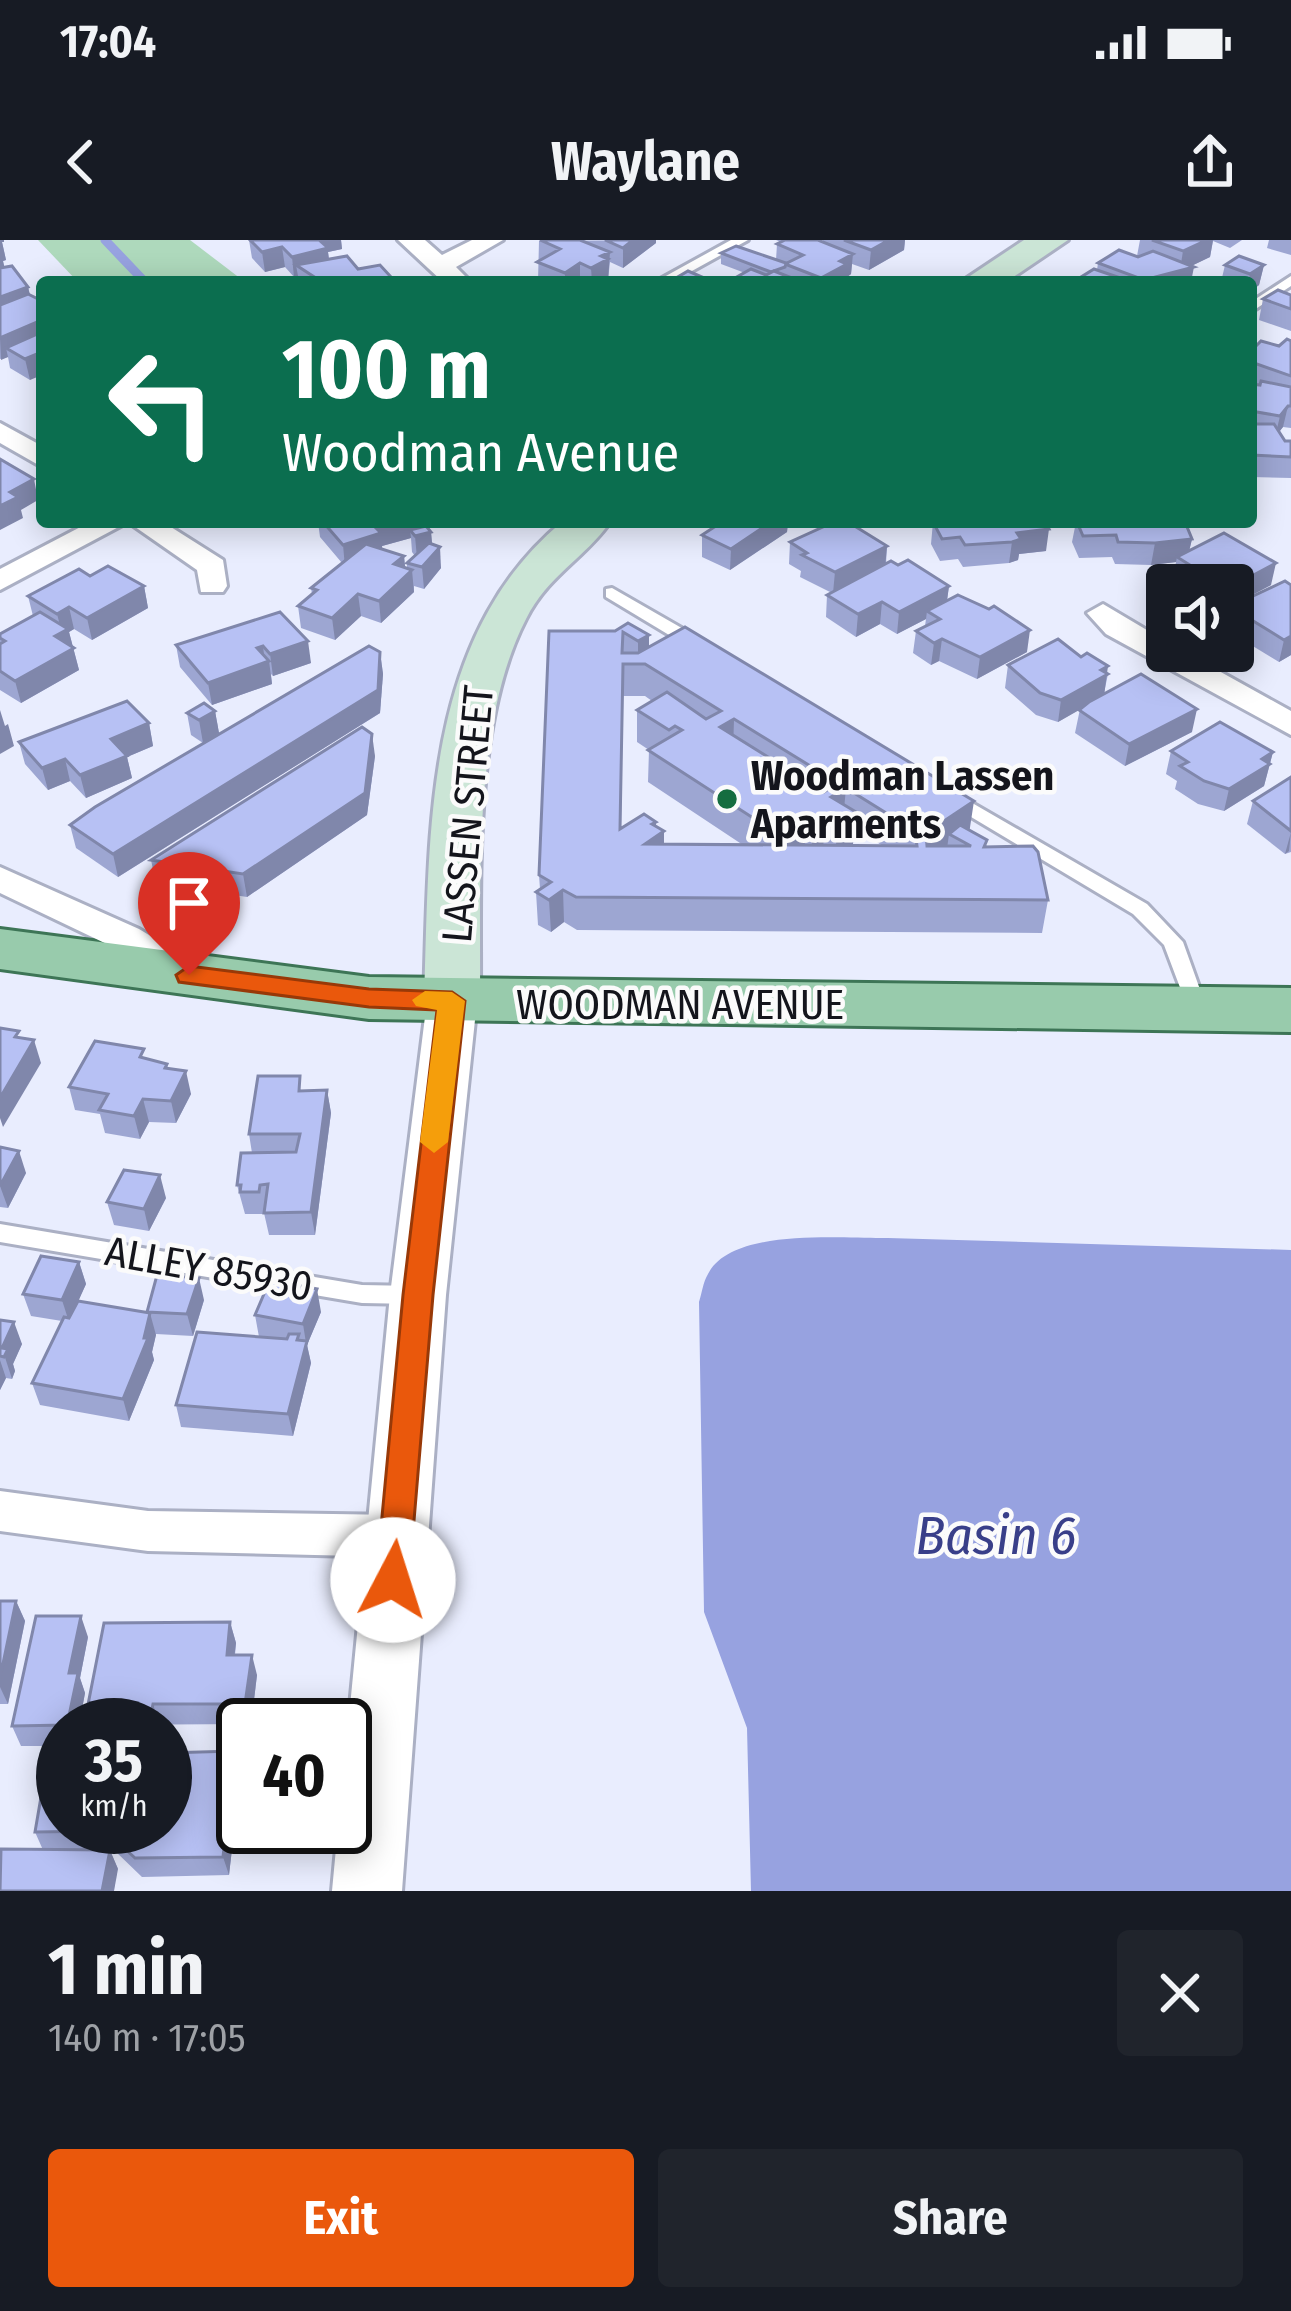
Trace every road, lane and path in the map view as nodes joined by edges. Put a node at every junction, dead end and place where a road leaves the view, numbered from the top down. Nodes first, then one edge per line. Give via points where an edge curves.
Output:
1 (410, 240) edge
2 (491, 240) edge
3 (741, 240) edge
4 (1050, 240) edge
5 (449, 274) edge
6 (673, 276) edge
7 (990, 276) edge
8 (1291, 280) edge
9 (1257, 304) edge
10 (0, 431) edge
11 (36, 454) edge
12 (101, 528) edge
13 (152, 528) edge
14 (581, 528) edge
15 (0, 581) edge
16 (212, 586) dead end
17 (612, 593) dead end
18 (1103, 613) dead end
19 (713, 654) edge
20 (1291, 724) edge
21 (937, 788) edge
22 (0, 879) edge
23 (0, 949) edge
24 (189, 975) junction
25 (452, 1001) junction
26 (1198, 1010) junction
27 (1291, 1010) edge
28 (0, 1233) edge
29 (418, 1295) junction
30 (0, 1511) edge
31 (397, 1536) junction
32 (367, 1891) edge

1 - 5 street
2 - 5 street
3 - 6 lane
4 - 7 main road
8 - 9 lane
10 - 11 street
12 - 15 street
13 - 16 street via 212,566
14 - 25 main road, LASSEN STREET via 512,599 475,688
17 - 19 lane
18 - 20 street
21 - 26 lane via 1139,909 1173,942
22 - 24 street
23 - 24 main road, WOODMAN AVENUE
24 - 25 main road, WOODMAN AVENUE
25 - 26 main road, WOODMAN AVENUE
25 - 29 street
26 - 27 main road, WOODMAN AVENUE
28 - 29 lane, ALLEY 85930 via 362,1294
29 - 31 street
30 - 31 street via 148,1531
31 - 32 street

